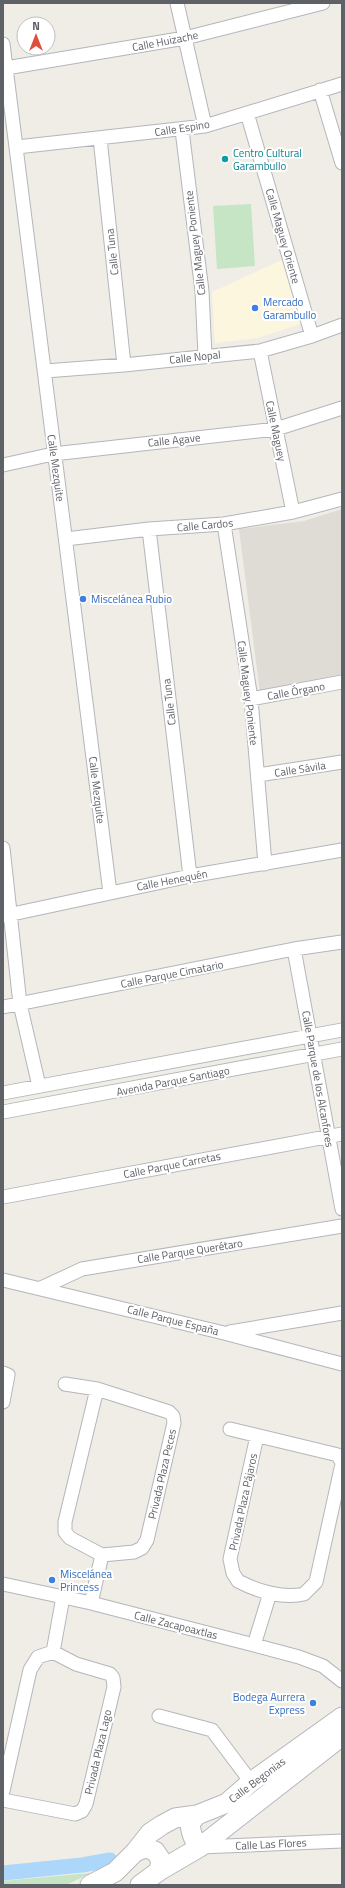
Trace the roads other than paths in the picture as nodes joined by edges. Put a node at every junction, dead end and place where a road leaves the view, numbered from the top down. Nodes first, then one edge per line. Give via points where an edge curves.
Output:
1 (177, 3) edge
2 (323, 3) edge
3 (185, 38) junction
4 (3, 44) edge
5 (6, 68) junction
6 (342, 84) edge
7 (320, 90) junction
8 (247, 114) junction
9 (205, 126) junction
10 (182, 130) junction
11 (100, 138) junction
12 (17, 147) junction
13 (342, 163) edge
14 (342, 325) edge
15 (312, 336) junction
16 (260, 351) junction
17 (205, 356) junction
18 (124, 365) junction
19 (45, 370) junction
20 (342, 408) edge
21 (276, 429) junction
22 (53, 454) junction
23 (3, 465) edge
24 (342, 499) edge
25 (293, 512) junction
26 (224, 524) junction
27 (149, 529) junction
28 (66, 539) junction
29 (342, 682) edge
30 (251, 699) junction
31 (342, 762) edge
32 (258, 775) junction
33 (3, 848) edge
34 (342, 850) edge
35 (265, 864) junction
36 (190, 876) junction
37 (110, 893) junction
38 (7, 915) edge
39 (342, 942) edge
40 (294, 949) junction
41 (20, 1004) junction
42 (3, 1007) edge
43 (342, 1030) edge
44 (311, 1036) junction
45 (342, 1050) edge
46 (314, 1054) junction
47 (39, 1086) junction
48 (3, 1093) edge
49 (3, 1112) edge
50 (342, 1134) edge
51 (329, 1136) junction
52 (3, 1197) edge
53 (342, 1210) edge
54 (342, 1226) edge
55 (3, 1280) edge
56 (41, 1288) junction
57 (342, 1313) edge
58 (224, 1333) junction
59 (342, 1364) edge
60 (3, 1372) edge
61 (65, 1384) dead end
62 (97, 1389) junction
63 (3, 1402) edge
64 (230, 1429) dead end
65 (257, 1436) junction
66 (342, 1463) edge
67 (102, 1555) junction
68 (3, 1584) edge
69 (270, 1593) junction
70 (63, 1598) junction
71 (91, 1604) junction
72 (254, 1644) junction
73 (53, 1652) junction
74 (342, 1681) edge
75 (159, 1716) dead end
76 (342, 1717) edge
77 (342, 1736) edge
78 (251, 1782) junction
79 (3, 1791) edge
80 (3, 1800) edge
81 (197, 1815) junction
82 (342, 1841) edge
83 (200, 1847) junction
84 (135, 1852) junction
85 (159, 1871) junction
86 (90, 1885) edge
87 (140, 1885) edge

1 - 3 street
2 - 3 street, Calle Huizache
3 - 5 street, Calle Huizache
3 - 9 street
4 - 5 street, Calle Mezquite
5 - 12 street, Calle Mezquite
6 - 7 street, Calle Espino
7 - 8 street, Calle Espino
7 - 13 street
8 - 9 street, Calle Espino
8 - 15 street, Calle Maguey Oriente
9 - 10 street, Calle Espino
10 - 11 street, Calle Espino
10 - 17 street, Calle Maguey Poniente via 202,291
11 - 12 street, Calle Espino
11 - 18 street, Calle Tuna
12 - 19 street, Calle Mezquite
14 - 15 street, Calle Nopal
15 - 16 street, Calle Nopal
16 - 17 street, Calle Nopal
16 - 21 street, Calle Maguey
17 - 18 street, Calle Nopal
18 - 19 street, Calle Nopal
19 - 22 street, Calle Mezquite
20 - 21 street, Calle Agave
21 - 22 street, Calle Agave
21 - 25 street, Calle Maguey
22 - 23 street, Calle Agave
22 - 28 street, Calle Mezquite
24 - 25 street, Calle Cardos
25 - 26 street, Calle Cardos
26 - 27 street, Calle Cardos
26 - 30 street, Calle Maguey Poniente
27 - 28 street, Calle Cardos
27 - 36 street, Calle Tuna
28 - 37 street, Calle Mezquite
29 - 30 street, Calle Órgano
30 - 32 street, Calle Maguey Poniente
31 - 32 street, Calle Sávila
32 - 35 street, Calle Maguey Poniente
33 - 38 street
34 - 35 street, Calle Henequén
35 - 36 street, Calle Henequén
36 - 37 street, Calle Henequén
37 - 38 street, Calle Henequén
38 - 41 street
39 - 40 street, Calle Parque Cimatario
40 - 41 street, Calle Parque Cimatario
40 - 44 street, Calle Parque de los Alcanfores
41 - 42 street, Calle Parque Cimatario
41 - 47 street
43 - 44 street, Avenida Parque Santiago
44 - 46 street, Calle Parque de los Alcanfores
44 - 47 street, Avenida Parque Santiago
45 - 46 street, Avenida Parque Santiago
46 - 49 street, Avenida Parque Santiago
46 - 51 street, Calle Parque de los Alcanfores
47 - 48 street, Avenida Parque Santiago
50 - 51 street, Calle Parque Carretas
51 - 52 street, Calle Parque Carretas
51 - 53 street, Calle Parque de los Alcanfores
54 - 56 street, Calle Parque Querétaro via 82,1269
55 - 56 street, Calle Parque España
56 - 58 street, Calle Parque España
57 - 58 street
58 - 59 street, Calle Parque España
60 - 63 street via 8,1375
61 - 62 street, Privada Plaza Peces
62 - 67 street via 65,1522 65,1532 70,1538
62 - 67 street, Privada Plaza Peces via 169,1412 174,1419 147,1540 142,1548 134,1552
64 - 65 street, Privada Plaza Pájaros
65 - 66 street, Privada Plaza Pájaros via 338,1455
65 - 69 street, Privada Plaza Pájaros via 230,1566 238,1581
66 - 69 street, Privada Plaza Pájaros via 316,1582 304,1594
67 - 71 street
68 - 70 street, Calle Zacapoaxtlas
69 - 72 street
70 - 71 street, Calle Zacapoaxtlas
70 - 73 street
71 - 72 street, Calle Zacapoaxtlas
72 - 74 street, Calle Zacapoaxtlas via 323,1666
73 - 79 street via 38,1657 30,1670
73 - 80 street, Privada Plaza Lago via 76,1664 105,1671 114,1682 86,1804 82,1811 75,1814
75 - 78 street via 212,1730
76 - 78 street, Calle Begonias
77 - 83 street, Calle Begonias
78 - 81 street, Calle Begonias via 227,1803
81 - 83 street via 190,1823 191,1833
81 - 84 street, Calle Begonias via 175,1818 162,1825 150,1834
82 - 83 street, Calle Las Flores
83 - 85 street, Calle Begonias
84 - 85 street via 145,1848 156,1851 161,1860
84 - 86 street, Calle Begonias via 115,1872
85 - 87 street, Calle Begonias

